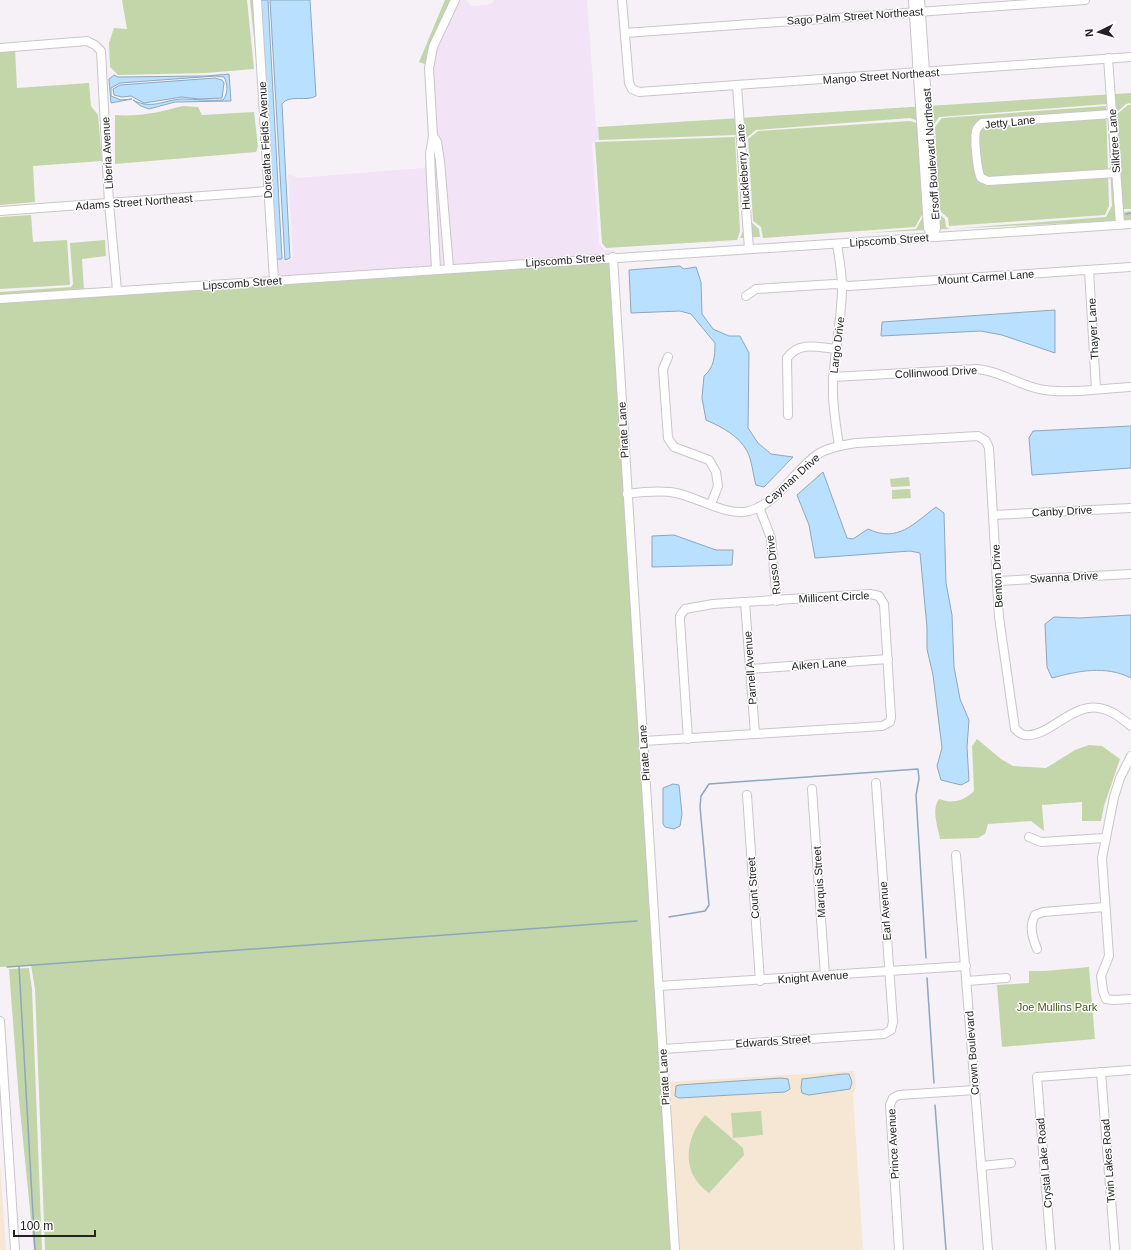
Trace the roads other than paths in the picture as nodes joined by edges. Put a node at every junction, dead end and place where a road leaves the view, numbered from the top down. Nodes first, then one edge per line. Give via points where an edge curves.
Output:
1 (257, 0) edge
2 (455, 0) edge
3 (622, 0) edge
4 (913, 0) edge
5 (920, 0) edge
6 (1085, 0) edge
7 (918, 11) junction
8 (625, 33) junction
9 (0, 48) edge
10 (1131, 57) edge
11 (1108, 58) junction
12 (922, 73) junction
13 (737, 86) junction
14 (1112, 114) junction
15 (433, 136) junction
16 (436, 172) junction
17 (1116, 173) junction
18 (268, 191) junction
19 (109, 203) junction
20 (0, 212) edge
21 (1120, 224) junction
22 (1131, 224) edge
23 (933, 237) junction
24 (838, 244) junction
25 (749, 249) junction
26 (613, 257) junction
27 (1131, 267) edge
28 (449, 268) junction
29 (436, 269) junction
30 (1089, 270) junction
31 (274, 281) junction
32 (842, 285) junction
33 (117, 290) junction
34 (746, 296) dead end
35 (0, 299) edge
36 (836, 349) junction
37 (668, 357) dead end
38 (834, 377) junction
39 (1131, 387) edge
40 (1096, 389) junction
41 (788, 415) dead end
42 (839, 446) junction
43 (627, 494) junction
44 (711, 504) junction
45 (759, 507) junction
46 (1131, 508) edge
47 (993, 515) junction
48 (1131, 574) edge
49 (998, 580) junction
50 (777, 601) junction
51 (745, 602) junction
52 (888, 659) junction
53 (750, 669) junction
54 (1131, 726) edge
55 (755, 734) junction
56 (688, 738) junction
57 (644, 741) junction
58 (1131, 756) edge
59 (876, 783) dead end
60 (812, 789) dead end
61 (747, 795) dead end
62 (1029, 837) dead end
63 (1105, 838) junction
64 (956, 855) dead end
65 (1105, 907) junction
66 (1038, 949) dead end
67 (966, 966) junction
68 (890, 972) junction
69 (826, 976) junction
70 (1006, 978) dead end
71 (760, 980) junction
72 (967, 981) junction
73 (659, 986) junction
74 (1131, 999) edge
75 (0, 1021) edge
76 (884, 1034) joint
77 (663, 1049) junction
78 (1131, 1070) edge
79 (1102, 1072) junction
80 (975, 1090) junction
81 (1011, 1163) dead end
82 (981, 1166) junction
83 (15, 1250) edge
84 (675, 1250) edge
85 (899, 1250) edge
86 (988, 1250) edge
87 (1051, 1250) edge
88 (1115, 1250) edge

1 - 18 street, Doreatha Fields Avenue
2 - 15 street via 433,47 430,61
3 - 8 street
4 - 7 street, Ersoff Boulevard Northeast
5 - 7 street, Ersoff Boulevard Northeast
6 - 7 street, Sago Palm Street Northeast
7 - 8 street, Sago Palm Street Northeast
7 - 12 street, Ersoff Boulevard Northeast
8 - 13 street, Mango Street Northeast via 628,83 632,89 642,92
9 - 19 street, Liberia Avenue via 87,41 99,47 102,56
10 - 11 street, Mango Street Northeast
11 - 12 street, Mango Street Northeast
11 - 14 street, Silktree Lane
12 - 13 street, Mango Street Northeast
12 - 23 street, Ersoff Boulevard Northeast via 930,192 936,228
13 - 25 street, Huckleberry Lane
14 - 17 street, Silktree Lane
14 - 17 street, Jetty Lane via 982,123 975,134 980,176 988,181
15 - 16 street via 430,154
15 - 16 street via 437,142 439,157
16 - 28 street
16 - 29 street
17 - 21 street, Silktree Lane
18 - 19 street, Adams Street Northeast
18 - 31 street, Doreatha Fields Avenue
19 - 20 street, Adams Street Northeast
19 - 33 street, Liberia Avenue
21 - 22 street, Lipscomb Street
21 - 23 street, Lipscomb Street
23 - 24 street, Lipscomb Street
24 - 25 street, Lipscomb Street
24 - 32 street, Largo Drive
25 - 26 street, Lipscomb Street
26 - 28 street, Lipscomb Street
26 - 43 street, Pirate Lane
27 - 30 street, Mount Carmel Lane
28 - 29 street, Lipscomb Street
29 - 31 street, Lipscomb Street
30 - 32 street, Mount Carmel Lane
30 - 40 street, Thayer Lane
31 - 33 street, Lipscomb Street
32 - 34 street, Mount Carmel Lane via 756,289
32 - 36 street, Largo Drive via 841,322
33 - 35 street, Lipscomb Street
36 - 38 street, Largo Drive
36 - 41 street via 800,346 793,351 788,358
37 - 44 street via 663,369 668,438 674,447 709,460 716,472 718,486
38 - 40 street, Collinwood Drive via 977,369 990,370 1045,391
38 - 42 street, Largo Drive via 833,409
39 - 40 street, Collinwood Drive
42 - 45 street, Cayman Drive via 819,453 771,499
42 - 47 street, Benton Drive via 978,436 986,441 989,448
43 - 44 street, Cayman Drive via 675,492
43 - 57 street, Pirate Lane
44 - 45 street, Cayman Drive via 735,512 748,512
45 - 50 street, Russo Drive via 771,538
46 - 47 street, Canby Drive
47 - 49 street, Benton Drive
48 - 49 street, Swanna Drive
49 - 54 street, Benton Drive via 999,616 1015,729 1023,735 1034,735 1080,710 1098,708 1113,712
50 - 51 street, Millicent Circle
50 - 52 street, Millicent Circle via 870,594 879,596 884,604
51 - 53 street, Parnell Avenue
51 - 56 street, Millicent Circle via 688,607 682,613 680,621
52 - 53 street, Aiken Lane
52 - 55 street, Millicent Circle via 890,722 882,726
53 - 55 street, Parnell Avenue
55 - 56 street, Millicent Circle
56 - 57 street, Millicent Circle
57 - 73 street, Pirate Lane
58 - 63 street via 1120,778
59 - 68 street, Earl Avenue
60 - 69 street, Marquis Street
61 - 71 street, Count Street
62 - 63 street via 1041,842
63 - 65 street via 1102,858
64 - 67 street, Crown Boulevard
65 - 66 street via 1043,912 1035,915 1031,924 1032,937
65 - 74 street via 1109,956 1101,976 1102,991 1106,999
67 - 68 street, Knight Avenue
67 - 72 street, Crown Boulevard
68 - 69 street, Knight Avenue
68 - 76 street, Earl Avenue via 893,1022 891,1030
69 - 71 street, Knight Avenue
70 - 72 street
71 - 73 street, Knight Avenue
72 - 80 street, Crown Boulevard
73 - 77 street, Pirate Lane
75 - 83 street
76 - 77 street, Edwards Street
77 - 84 street, Pirate Lane
78 - 79 street
79 - 87 street, Crystal Lake Road via 1037,1077
79 - 88 street, Twin Lakes Road
80 - 82 street, Crown Boulevard
80 - 85 street, Prince Avenue via 899,1095 893,1098 890,1105
81 - 82 street
82 - 86 street, Crown Boulevard

